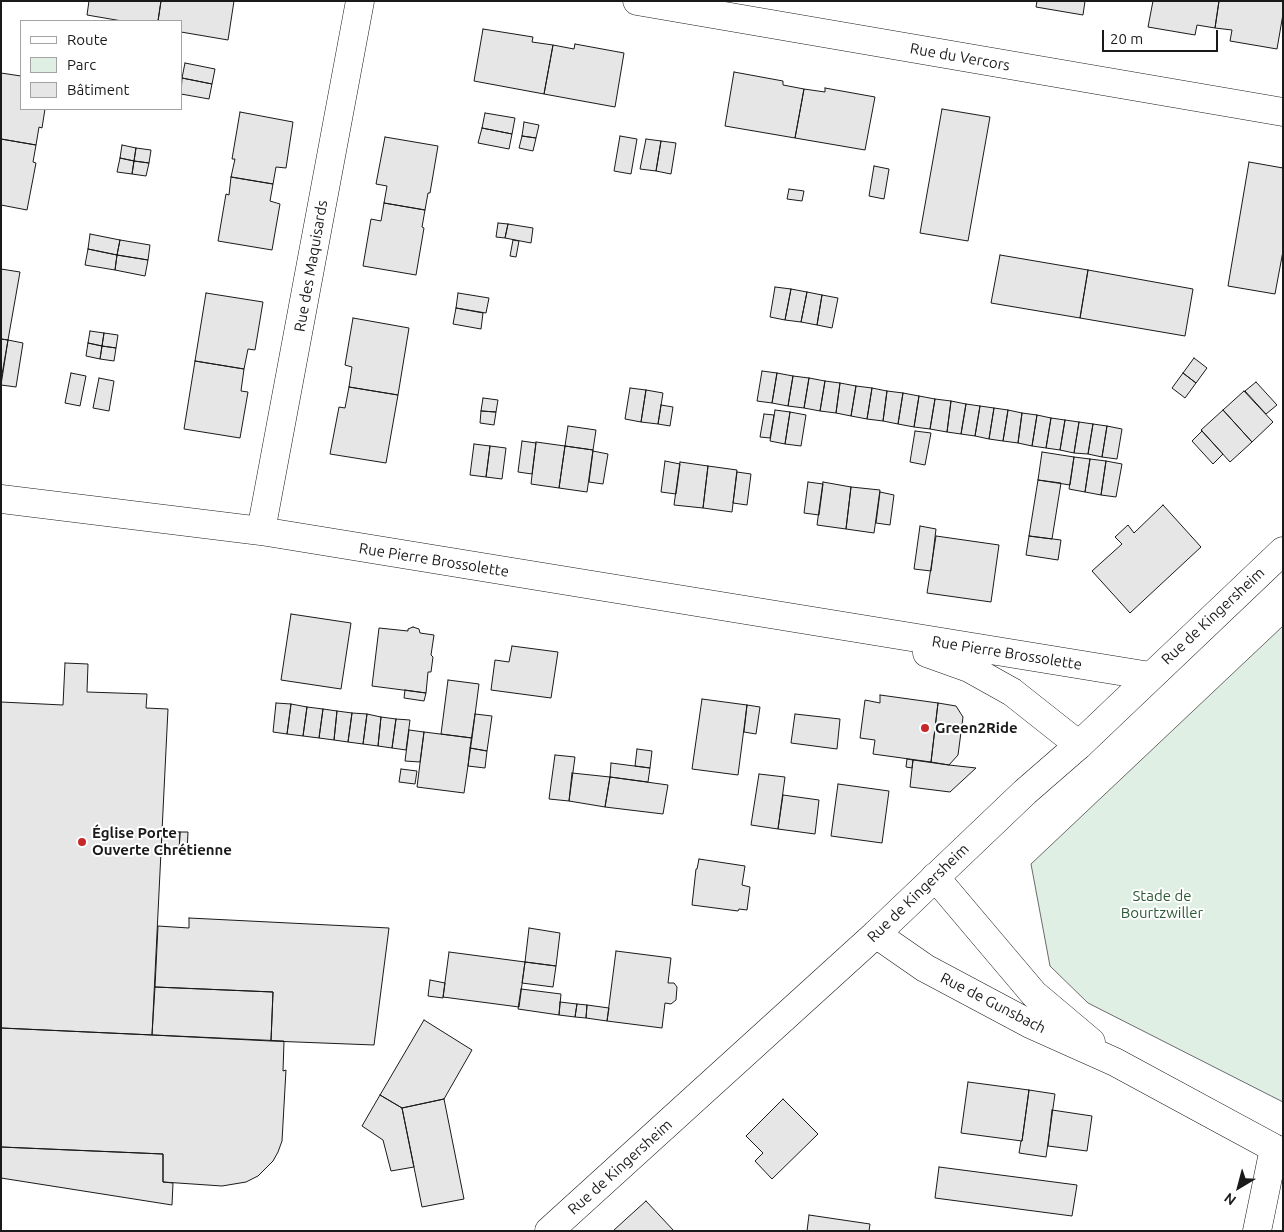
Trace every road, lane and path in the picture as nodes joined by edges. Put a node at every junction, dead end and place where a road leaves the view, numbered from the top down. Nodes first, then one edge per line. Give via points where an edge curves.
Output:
1 (360, 1) edge
2 (637, 1) edge
3 (690, 6) edge
4 (1283, 112) edge
5 (1, 499) edge
6 (262, 531) junction
7 (1283, 551) edge
8 (865, 630) junction
9 (1150, 676) junction
10 (1079, 745) junction
11 (935, 877) junction
12 (876, 934) junction
13 (1115, 1062) junction
14 (1278, 1150) edge
15 (549, 1231) edge
16 (1257, 1231) edge

1 - 6 street, Rue des Maquisards
2 - 3 street, Rue du Vercors
3 - 4 street, Rue du Vercors
5 - 6 street, Rue Pierre Brossolette
6 - 8 street, Rue Pierre Brossolette
7 - 9 street, Rue de Kingersheim
8 - 9 street, Rue Pierre Brossolette
8 - 10 street, Rue Pierre Brossolette via 969,668 1012,692
9 - 10 street, Rue de Kingersheim
10 - 11 street, Rue de Kingersheim
11 - 12 street, Rue de Kingersheim
11 - 13 street, Rue de Gunsbach via 1034,994
12 - 13 street, Rue de Gunsbach via 924,968 1030,1024
12 - 15 street, Rue de Kingersheim
13 - 14 street, Rue de Gunsbach
14 - 16 street

